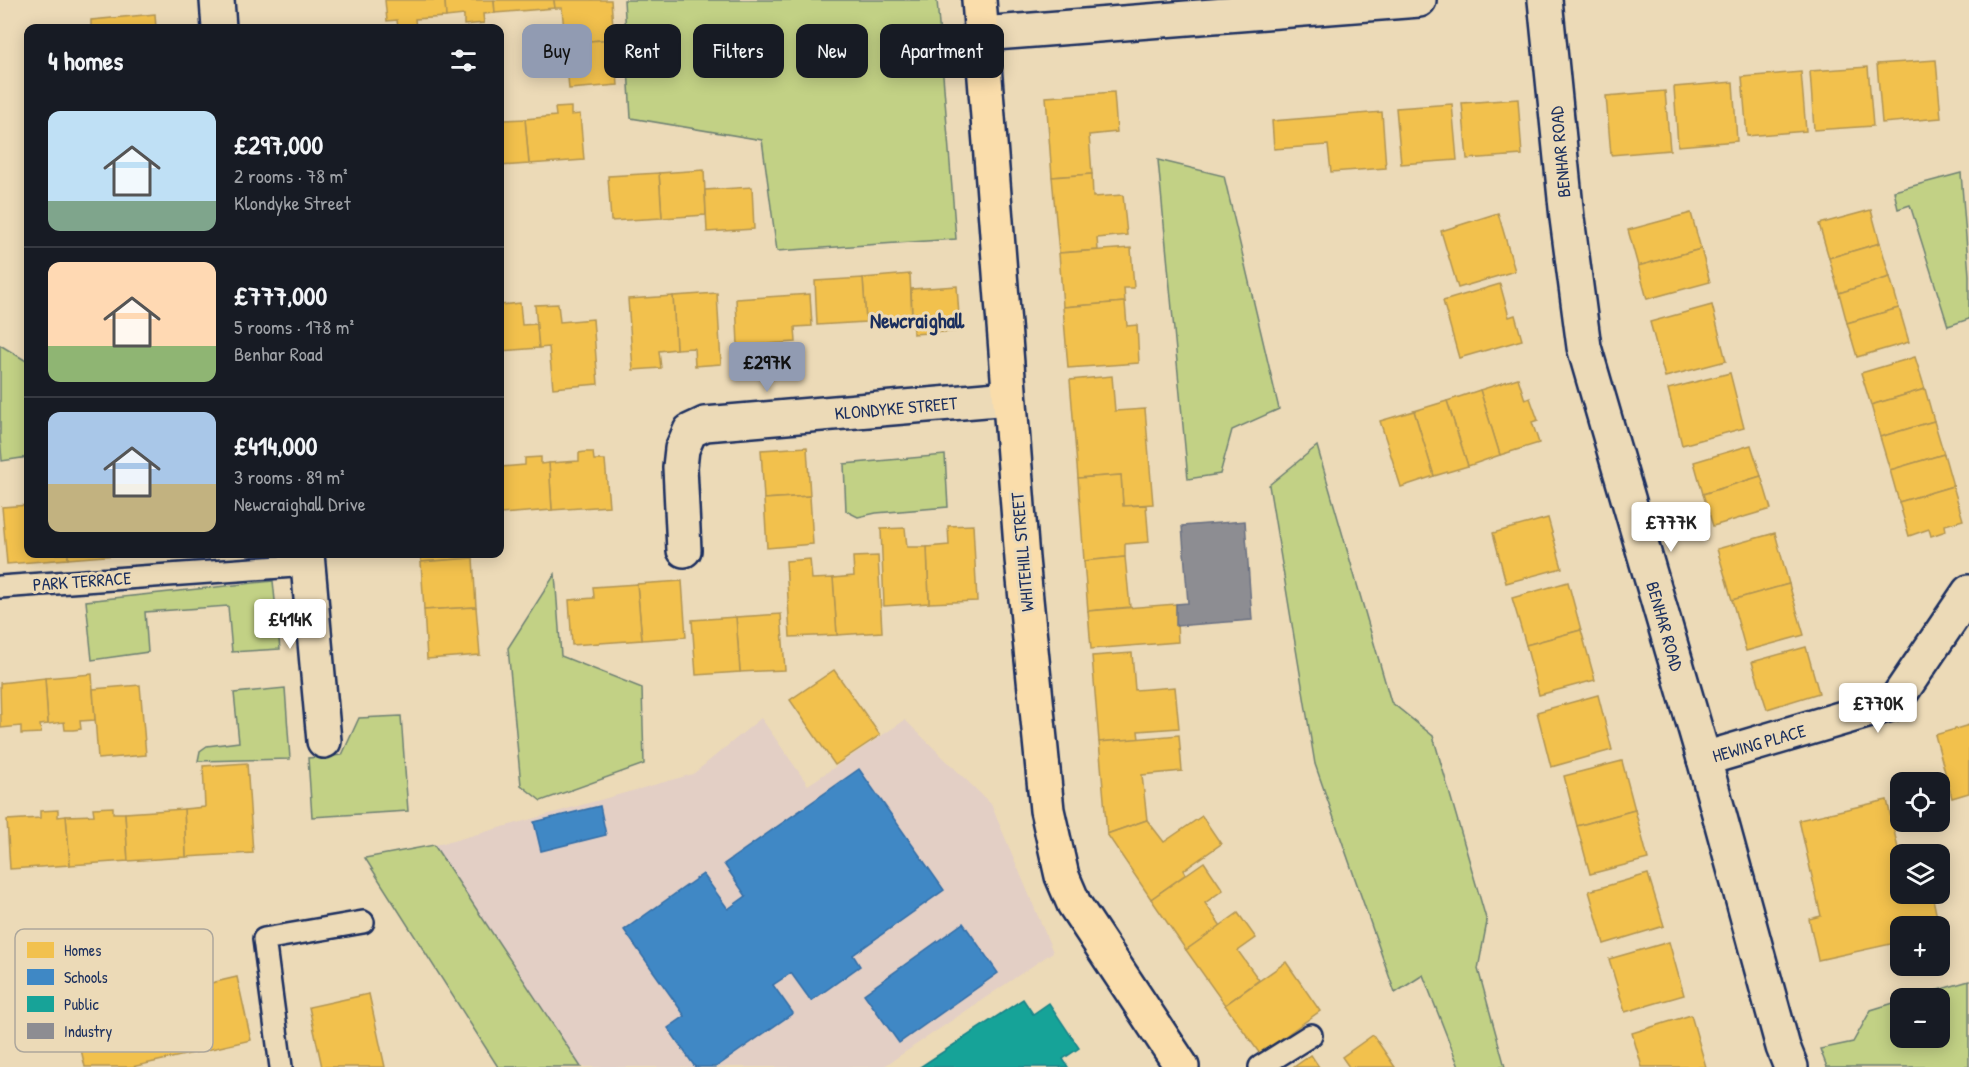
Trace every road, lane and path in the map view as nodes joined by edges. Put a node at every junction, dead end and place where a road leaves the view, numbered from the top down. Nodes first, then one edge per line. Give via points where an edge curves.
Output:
1 (217, 0) edge
2 (979, 0) edge
3 (1419, 0) edge
4 (1545, 0) edge
5 (219, 24) edge
6 (980, 24) edge
7 (1004, 32) edge
8 (985, 78) edge
9 (1010, 398) junction
10 (684, 550) dead end
11 (307, 559) edge
12 (0, 587) edge
13 (1969, 592) edge
14 (324, 741) dead end
15 (1704, 759) junction
16 (363, 922) dead end
17 (1311, 1035) dead end
18 (281, 1067) edge
19 (1182, 1067) edge
20 (1260, 1067) edge
21 (1791, 1067) edge

1 - 5 street
2 - 6 main road, WHITEHILL STREET
3 - 7 street
4 - 15 street, BENHAR ROAD via 1584,347
8 - 9 main road, WHITEHILL STREET
9 - 10 street, KLONDYKE STREET via 705,424 690,431 682,449
9 - 19 main road, WHITEHILL STREET via 1047,810 1062,876 1074,904
11 - 12 lane, PARK TERRACE
11 - 14 street
13 - 15 street, HEWING PLACE via 1894,703
15 - 21 street, BENHAR ROAD
16 - 18 lane via 264,939
17 - 20 lane

